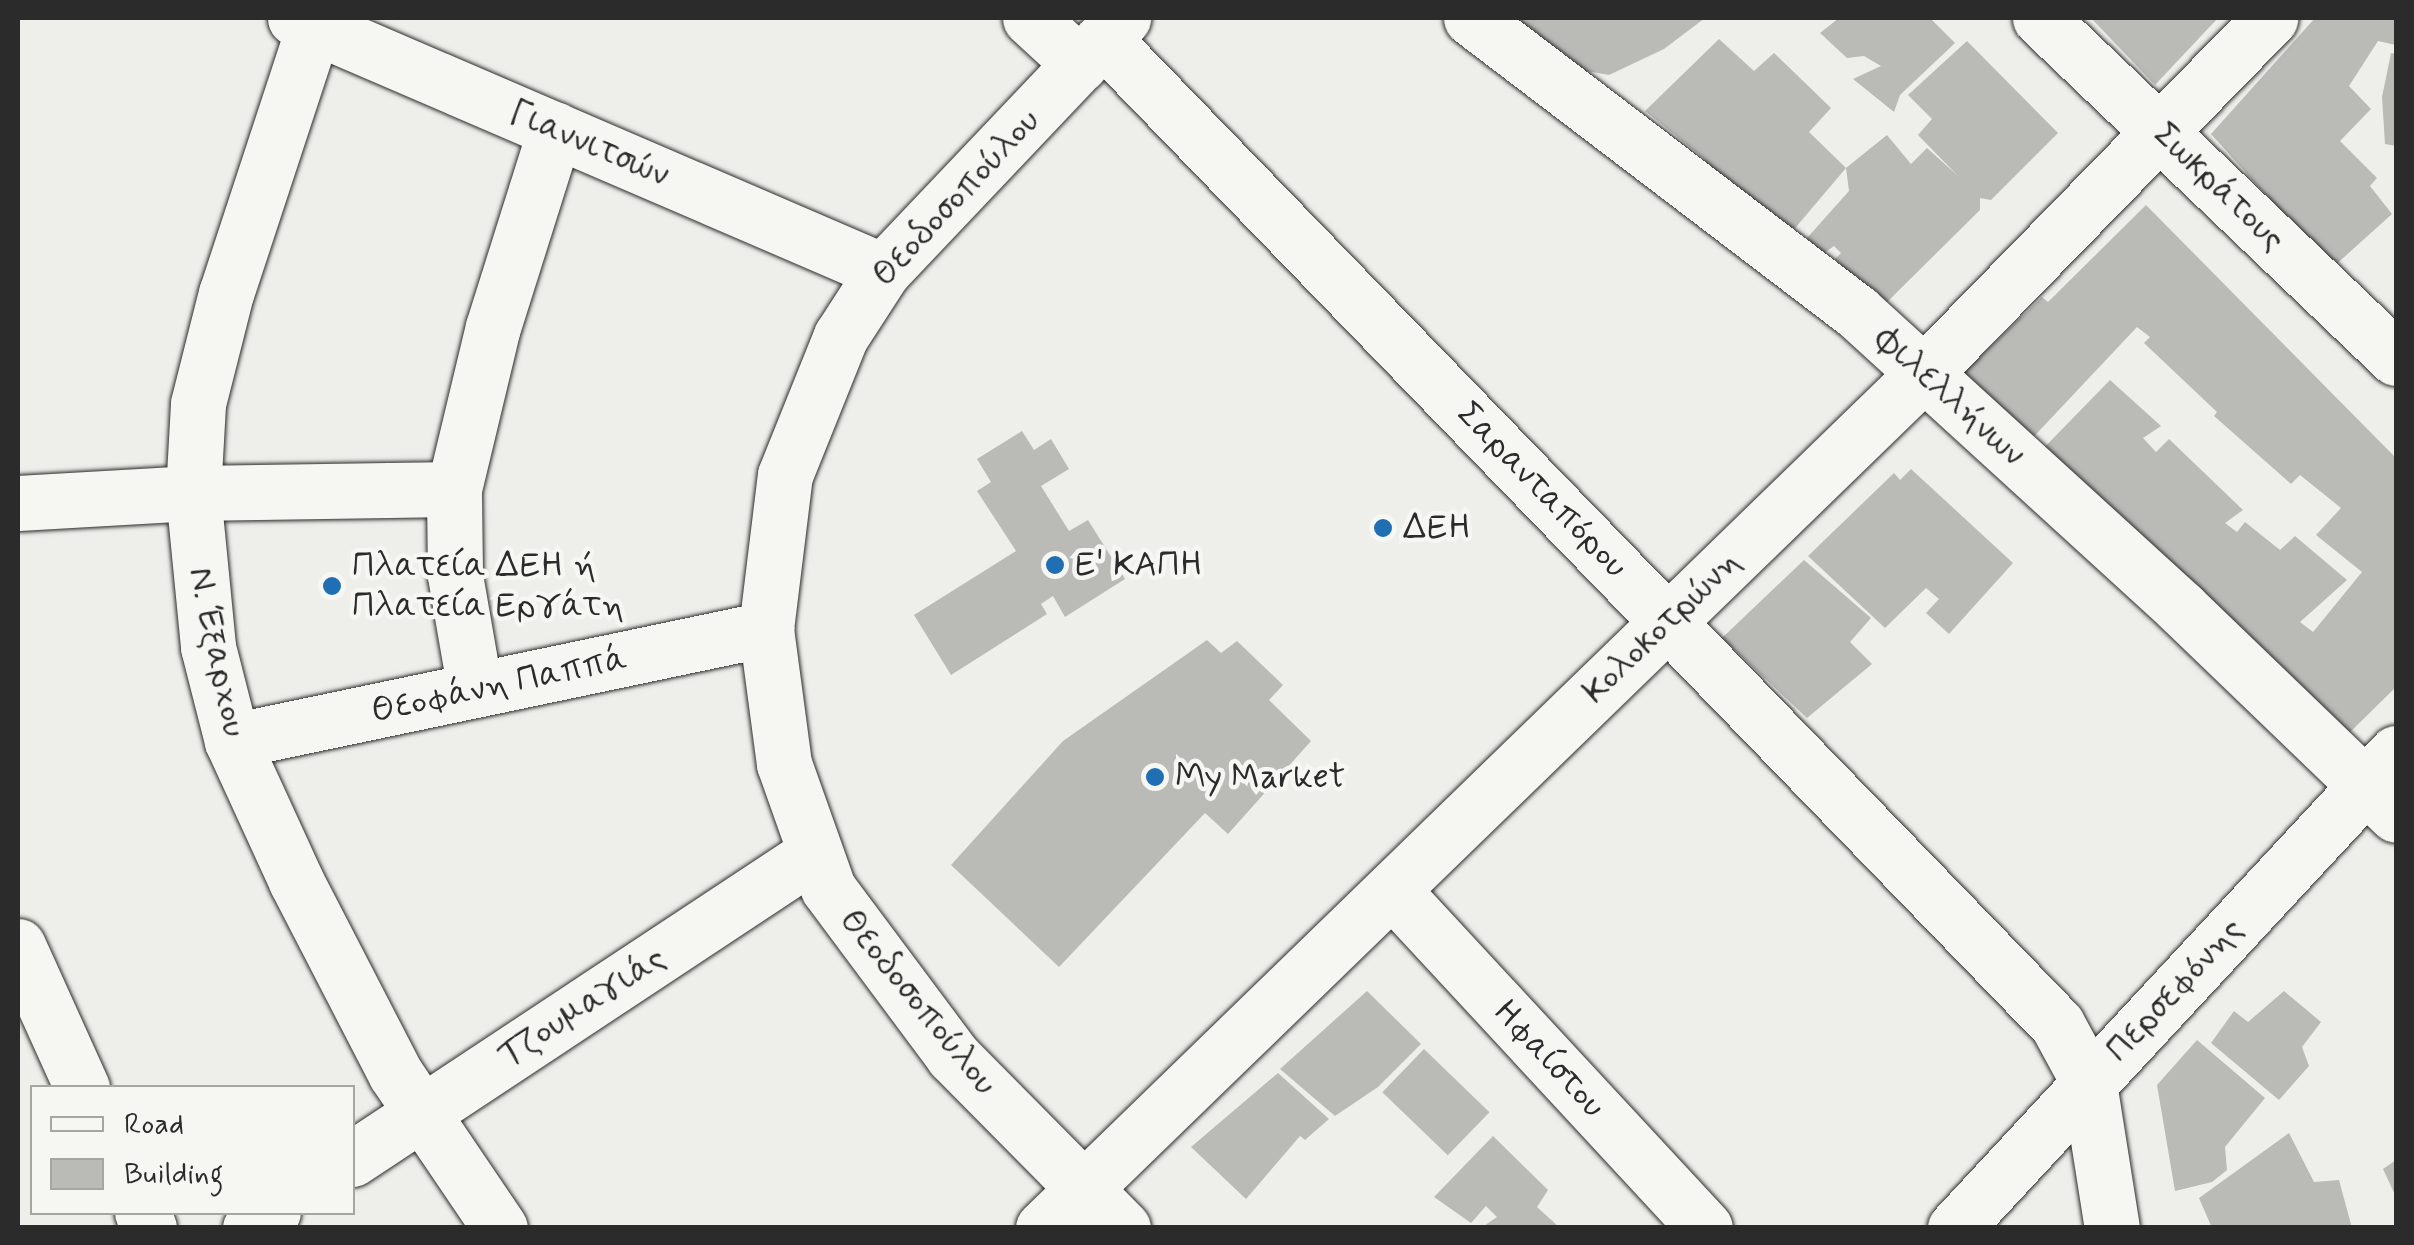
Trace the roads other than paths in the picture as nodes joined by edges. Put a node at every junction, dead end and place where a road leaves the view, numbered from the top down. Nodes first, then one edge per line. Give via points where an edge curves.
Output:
1 (1030, 18) edge
2 (1471, 18) edge
3 (2040, 18) edge
4 (2270, 18) edge
5 (304, 22) edge
6 (1102, 40) edge
7 (555, 130) junction
8 (2160, 131) junction
9 (882, 272) junction
10 (2396, 358) edge
11 (1924, 373) junction
12 (454, 490) junction
13 (193, 493) junction
14 (18, 504) edge
15 (1669, 619) junction
16 (766, 629) junction
17 (474, 690) junction
18 (232, 740) junction
19 (2386, 785) edge
20 (812, 855) junction
21 (1394, 891) junction
22 (18, 946) edge
23 (2089, 1082) junction
24 (81, 1085) edge
25 (419, 1114) junction
26 (355, 1156) edge
27 (1084, 1190) junction
28 (500, 1228) edge
29 (1044, 1228) edge
30 (1123, 1228) edge
31 (1706, 1228) edge
32 (1954, 1228) edge
33 (2112, 1228) edge

1 - 6 street, Σαρανταπόρου
2 - 11 street, Φιλελλήνων via 1808,271
3 - 8 street, Σωκράτους
4 - 8 street, Κολοκοτρώνη
5 - 7 street, Γιαννιτσών
5 - 13 street, Ν. Έξαρχου via 206,366
6 - 9 street, Θεοδοσοπούλου
6 - 15 street, Σαρανταπόρου
7 - 9 street, Γιαννιτσών
7 - 12 street via 493,327
8 - 10 street, Σωκράτους
8 - 11 street, Κολοκοτρώνη
9 - 16 street, Θεοδοσοπούλου via 841,336 803,420 773,535
11 - 15 street, Κολοκοτρώνη
11 - 19 street, Φιλελλήνων
12 - 13 street
12 - 17 street via 455,575
13 - 14 street
13 - 18 street, Ν. Έξαρχου via 206,632
15 - 21 street, Κολοκοτρώνη
15 - 23 street, Σαρανταπόρου via 2058,1024
16 - 17 street, Θεοφάνη Παππά
16 - 20 street, Θεοδοσοπούλου via 784,764
17 - 18 street, Θεοφάνη Παππά
18 - 25 street, Ν. Έξαρχου via 296,881
19 - 23 street, Περσεφόνης
20 - 25 street, Τζουμαγιάς
20 - 27 street, Θεοδοσοπούλου via 860,938 923,1020
21 - 27 street, Κολοκοτρώνη
21 - 31 street, Ηφαίστου
22 - 24 street
23 - 32 street, Περσεφόνης
23 - 33 street, Σαρανταπόρου
25 - 26 street, Τζουμαγιάς
25 - 28 street, Ν. Έξαρχου
27 - 29 street, Κολοκοτρώνη
27 - 30 street, Θεοδοσοπούλου

